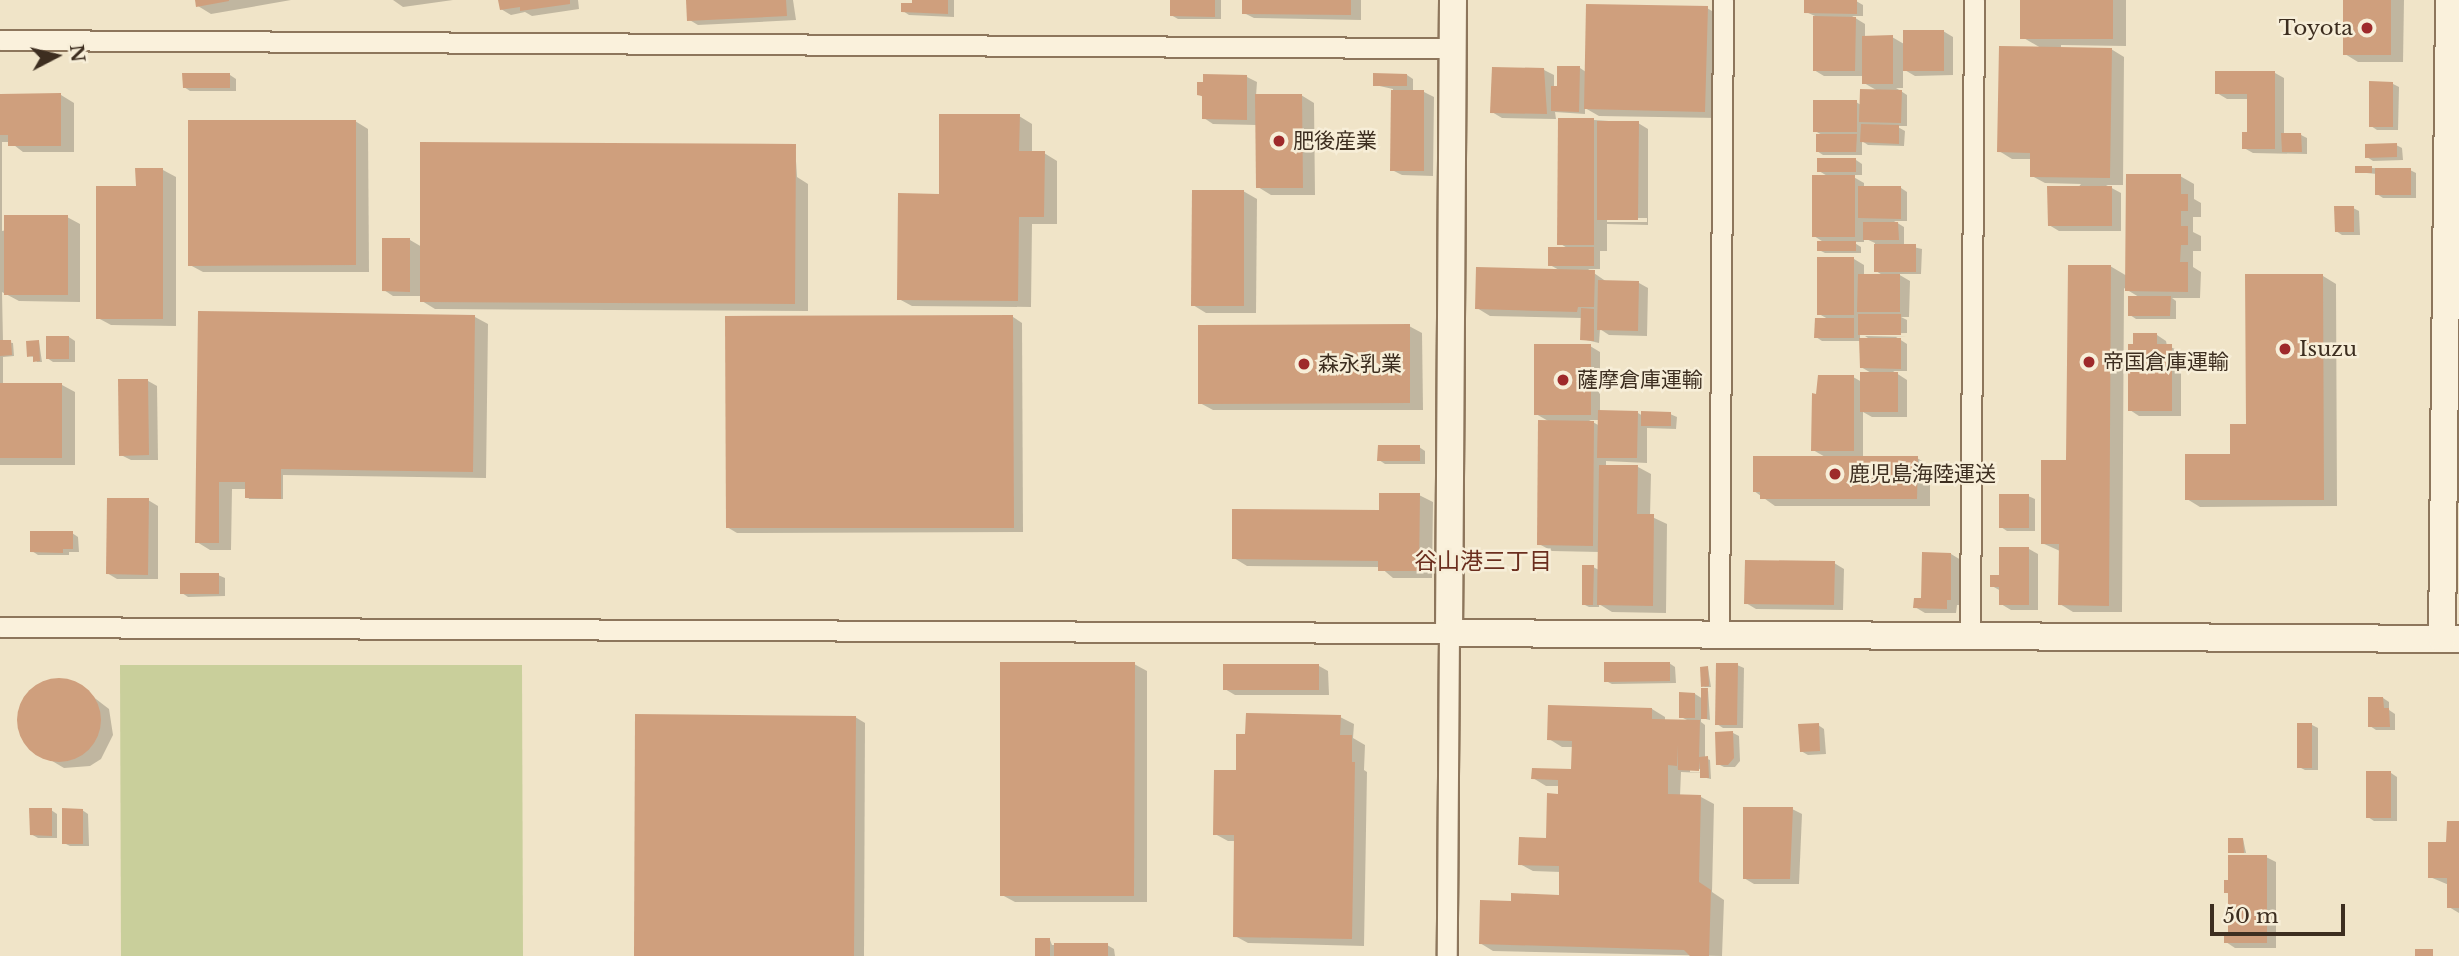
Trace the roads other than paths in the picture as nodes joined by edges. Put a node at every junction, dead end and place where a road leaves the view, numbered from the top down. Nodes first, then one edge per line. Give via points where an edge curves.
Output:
1 (1453, 0) edge
2 (1723, 0) edge
3 (1974, 0) edge
4 (2449, 0) edge
5 (0, 40) edge
6 (1453, 48) junction
7 (2453, 197) edge
8 (0, 627) edge
9 (1449, 633) junction
10 (1719, 635) junction
11 (1970, 636) junction
12 (2451, 639) edge
13 (1447, 956) edge

1 - 6 street
2 - 10 street
3 - 11 street
4 - 7 street
5 - 6 street
6 - 9 street
7 - 12 street
8 - 9 street
9 - 10 street
9 - 13 street
10 - 11 street
11 - 12 street

